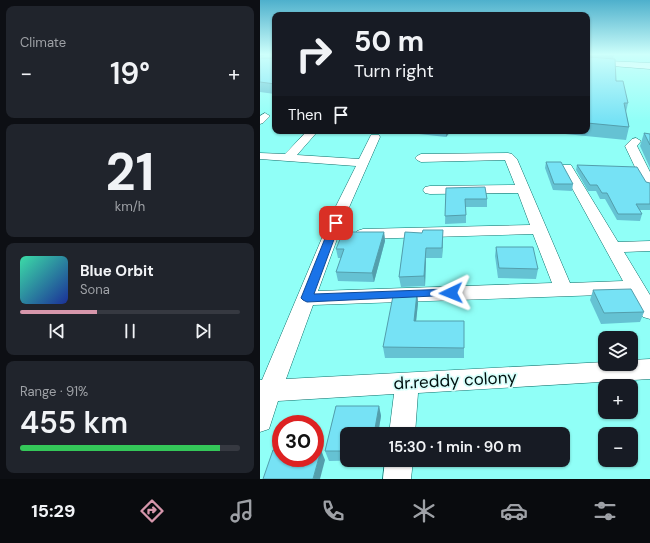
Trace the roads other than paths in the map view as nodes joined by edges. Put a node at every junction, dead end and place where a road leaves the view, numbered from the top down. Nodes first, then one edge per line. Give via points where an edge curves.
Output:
1 (311, 134) edge
2 (375, 137) dead end
3 (636, 142) dead end
4 (260, 156) edge
5 (288, 158) junction
6 (421, 158) dead end
7 (363, 163) junction
8 (567, 168) dead end
9 (650, 184) edge
10 (522, 189) junction
11 (430, 190) dead end
12 (540, 229) junction
13 (331, 234) junction
14 (650, 246) edge
15 (613, 247) junction
16 (636, 287) junction
17 (563, 289) junction
18 (307, 298) junction
19 (650, 312) edge
20 (649, 370) edge
21 (407, 383) junction
22 (265, 391) edge
23 (260, 420) edge
24 (403, 427) edge
25 (398, 467) edge
26 (397, 479) edge

1 - 5 street
2 - 7 street
3 - 9 street via 631,146
4 - 5 street
5 - 7 street
6 - 10 street via 508,156
7 - 13 street
8 - 15 street
10 - 11 street
10 - 12 street
12 - 13 street
12 - 17 street
13 - 18 street
14 - 15 street
15 - 16 street
16 - 17 street
16 - 19 street
17 - 18 street
18 - 22 street
20 - 21 street, dr.reddy colony
21 - 22 street, dr.reddy colony
21 - 24 street
22 - 23 street
25 - 26 street

